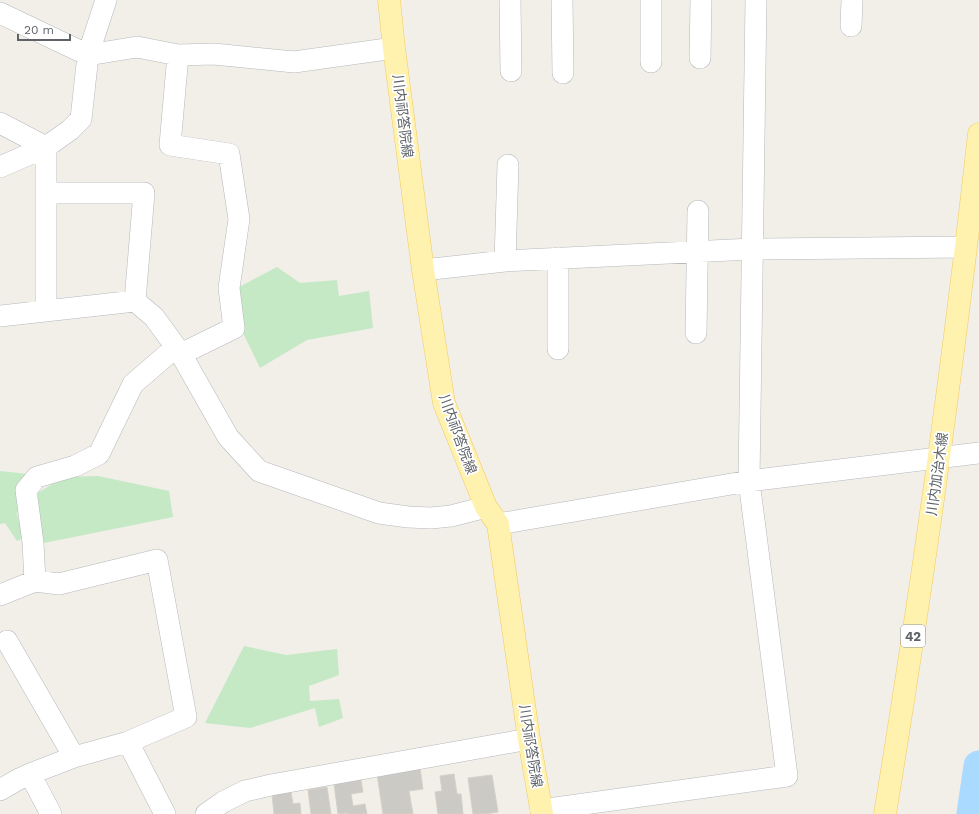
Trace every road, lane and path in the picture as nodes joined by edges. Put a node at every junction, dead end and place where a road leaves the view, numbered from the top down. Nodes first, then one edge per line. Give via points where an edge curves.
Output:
1 (106, 0) edge
2 (389, 0) edge
3 (510, 0) edge
4 (562, 0) edge
5 (651, 0) edge
6 (701, 0) edge
7 (756, 0) edge
8 (852, 0) edge
9 (0, 13) edge
10 (851, 26) dead end
11 (394, 48) junction
12 (88, 55) junction
13 (178, 55) junction
14 (700, 58) dead end
15 (651, 62) dead end
16 (510, 71) dead end
17 (563, 73) dead end
18 (0, 123) edge
19 (979, 134) edge
20 (46, 147) junction
21 (508, 165) dead end
22 (0, 167) edge
23 (46, 193) junction
24 (698, 211) dead end
25 (966, 247) junction
26 (752, 249) junction
27 (697, 252) junction
28 (558, 258) junction
29 (505, 261) junction
30 (423, 270) junction
31 (135, 301) junction
32 (46, 310) junction
33 (0, 316) edge
34 (696, 333) dead end
35 (558, 349) dead end
36 (179, 350) junction
37 (974, 454) edge
38 (939, 458) junction
39 (748, 481) junction
40 (492, 516) junction
41 (35, 581) junction
42 (0, 595) edge
43 (7, 641) dead end
44 (529, 740) junction
45 (128, 742) junction
46 (74, 757) junction
47 (30, 774) junction
48 (0, 790) edge
49 (542, 812) edge
50 (51, 814) edge
51 (165, 814) edge
52 (206, 814) edge
53 (885, 814) edge

1 - 12 street
2 - 11 main road, 川内祁答院線
3 - 16 street
4 - 17 street
5 - 15 street
6 - 14 street
7 - 26 street
8 - 10 street
9 - 12 street
11 - 13 street via 294,62 214,54
11 - 30 main road, 川内祁答院線
12 - 13 street via 137,46
12 - 20 street via 81,119
13 - 36 street via 170,145 229,154 239,219 229,288 234,328
18 - 20 street
19 - 25 main road, 川内加治木線 / 42
20 - 22 street
20 - 23 street
21 - 29 street
23 - 31 street via 144,193
23 - 32 street
24 - 27 street
25 - 26 street
25 - 38 main road, 川内加治木線 / 42
26 - 27 street
26 - 39 street
27 - 28 street
27 - 34 street
28 - 29 street
28 - 35 street
29 - 30 street
30 - 40 main road, 川内祁答院線 via 444,403
31 - 32 street
31 - 36 street via 154,317
32 - 33 street
36 - 40 street via 228,437 259,471 379,513 431,518
36 - 41 street via 133,384 99,454 76,466 36,476 26,490
37 - 38 street
38 - 39 street
38 - 53 main road, 川内加治木線 / 42
39 - 40 street
39 - 49 street via 787,776
40 - 44 main road, 川内祁答院線
41 - 42 street
41 - 45 street via 59,584 157,560 186,717
43 - 46 street
44 - 49 main road, 川内祁答院線
44 - 52 street via 271,785 245,791
45 - 46 street
45 - 51 street
46 - 47 street
47 - 48 street
47 - 50 street

